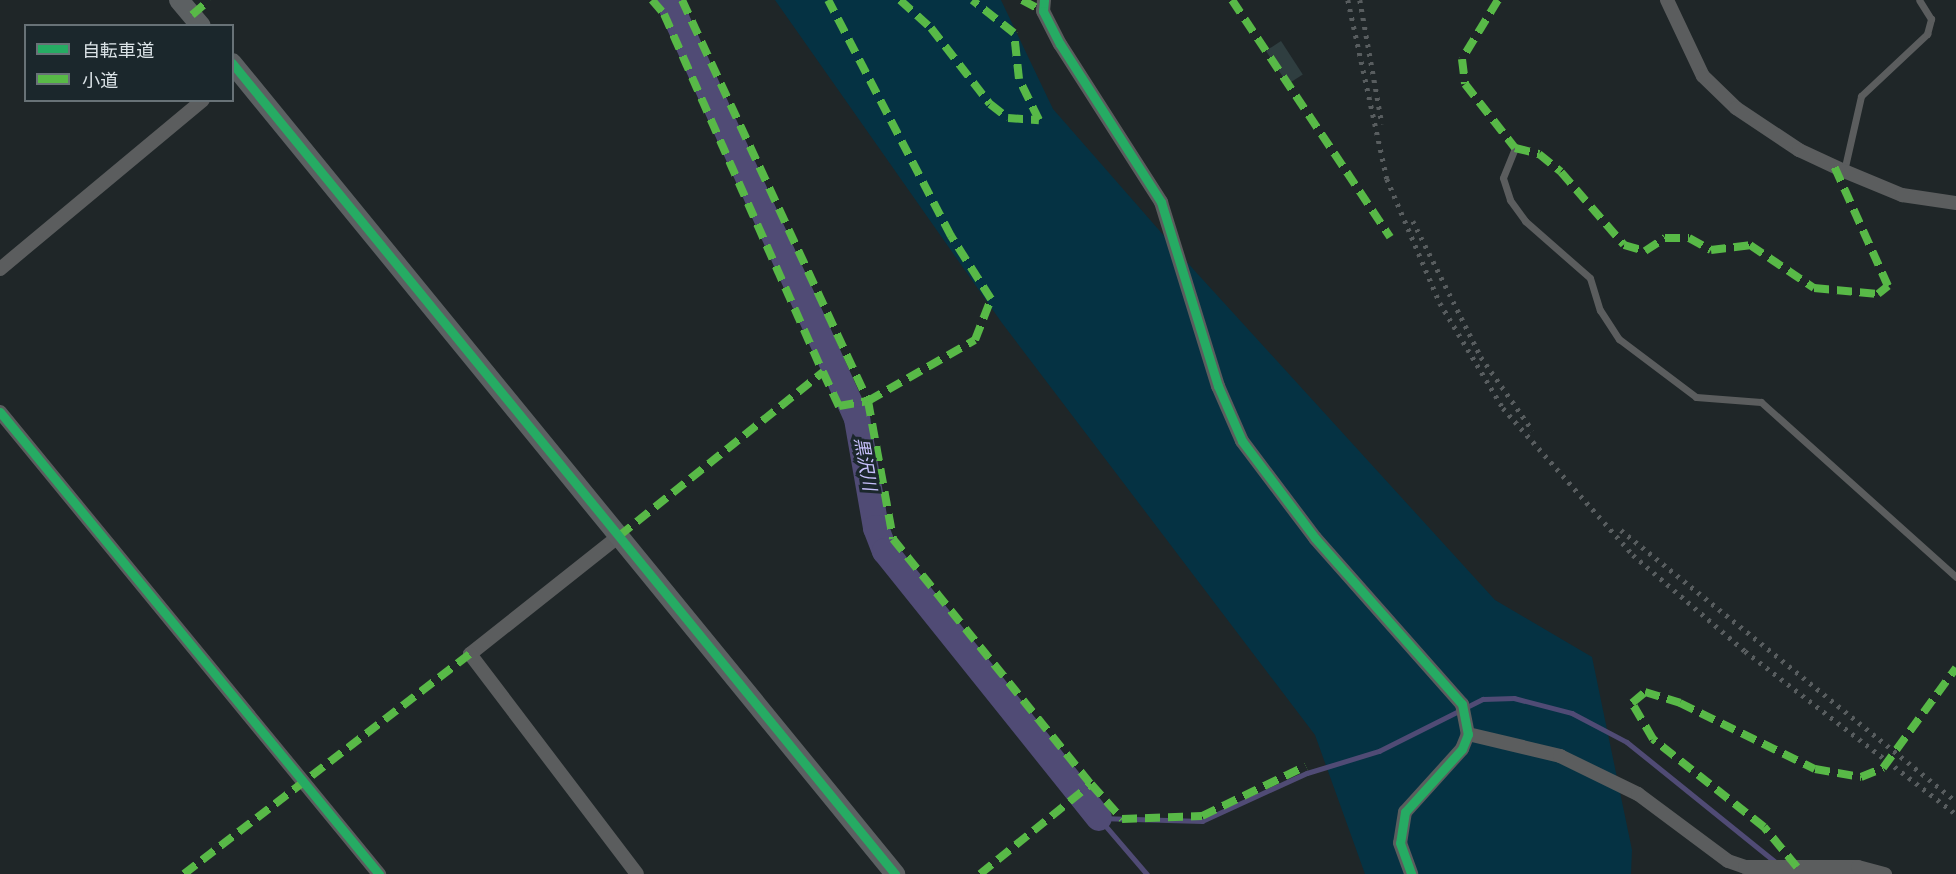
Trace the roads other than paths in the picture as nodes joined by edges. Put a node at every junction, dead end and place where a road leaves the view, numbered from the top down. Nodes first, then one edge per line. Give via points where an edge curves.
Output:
1 (179, 0) edge
2 (1044, 0) edge
3 (1667, 0) edge
4 (1919, 0) edge
5 (199, 24) edge
6 (235, 70) edge
7 (201, 102) edge
8 (1515, 148) dead end
9 (1844, 171) junction
10 (1956, 203) edge
11 (0, 269) edge
12 (0, 412) edge
13 (619, 536) junction
14 (1956, 577) edge
15 (1468, 734) junction
16 (1768, 870) edge
17 (379, 874) edge
18 (637, 874) edge
19 (895, 874) edge
20 (1410, 874) edge
21 (1885, 874) edge

1 - 5 street
2 - 15 street via 1043,11 1060,44 1161,202 1218,386 1242,441 1315,538 1456,691
3 - 9 street via 1703,76 1736,108 1799,150
4 - 9 lane via 1931,19 1927,34 1861,96
6 - 13 street
7 - 11 street
8 - 14 lane via 1503,178 1510,200 1525,221 1590,278 1600,310 1619,339 1696,397 1746,398 1767,406
9 - 10 street via 1902,195
12 - 17 street
13 - 18 street via 470,654
13 - 19 street
15 - 16 street via 1560,756 1638,794 1728,861
15 - 20 street via 1462,749 1405,812 1400,843
16 - 21 street via 1858,867

